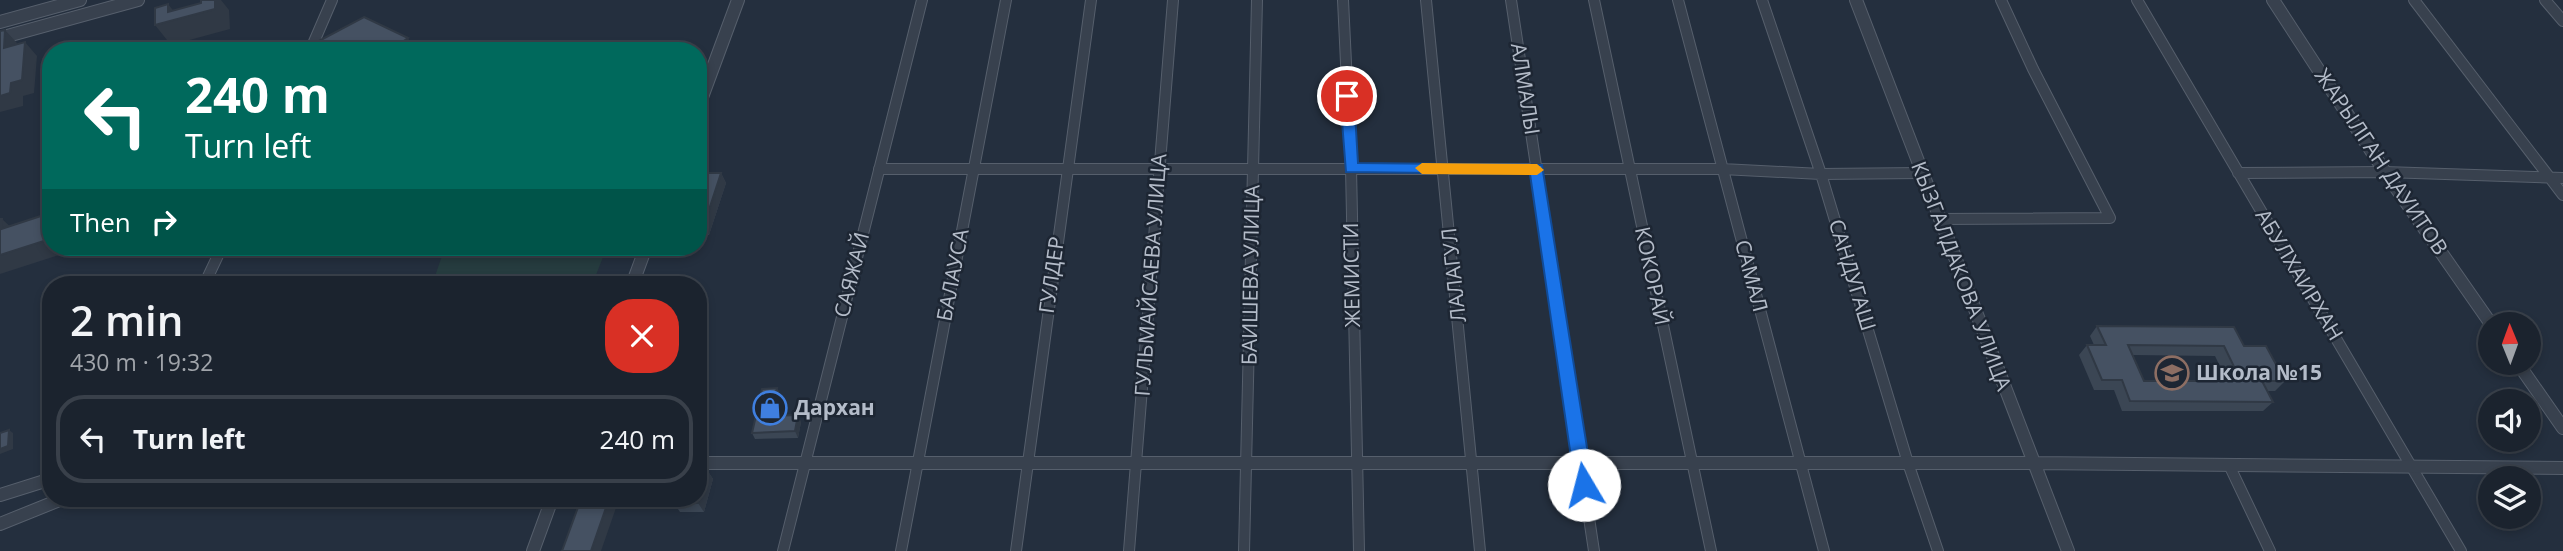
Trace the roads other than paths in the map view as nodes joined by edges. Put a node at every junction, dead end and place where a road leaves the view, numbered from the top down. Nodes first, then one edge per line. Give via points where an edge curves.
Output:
1 (80, 0) edge
2 (138, 0) edge
3 (331, 0) edge
4 (738, 0) edge
5 (922, 0) edge
6 (1006, 0) edge
7 (1091, 0) edge
8 (1173, 0) edge
9 (1258, 0) edge
10 (1343, 0) edge
11 (1426, 0) edge
12 (1511, 0) edge
13 (1594, 0) edge
14 (1678, 0) edge
15 (1762, 0) edge
16 (1856, 0) edge
17 (2001, 0) edge
18 (2137, 0) edge
19 (2273, 0) edge
20 (2414, 0) edge
21 (2546, 0) edge
22 (2563, 21) edge
23 (0, 22) edge
24 (0, 38) edge
25 (314, 42) edge
26 (707, 83) edge
27 (1159, 168) junction
28 (1253, 168) junction
29 (1351, 168) junction
30 (1443, 168) junction
31 (879, 169) junction
32 (973, 169) junction
33 (1537, 169) junction
34 (1629, 169) junction
35 (1722, 169) junction
36 (1066, 170) junction
37 (2385, 172) junction
38 (1921, 173) junction
39 (2238, 173) junction
40 (1821, 174) junction
41 (2550, 177) junction
42 (2563, 178) edge
43 (2563, 195) edge
44 (1939, 219) junction
45 (218, 256) edge
46 (643, 256) edge
47 (208, 276) edge
48 (635, 276) edge
49 (2483, 312) edge
50 (2526, 375) edge
51 (2563, 428) edge
52 (707, 463) edge
53 (805, 463) junction
54 (918, 463) junction
55 (1027, 463) junction
56 (1136, 463) junction
57 (1247, 463) junction
58 (1356, 463) junction
59 (1473, 463) junction
60 (1581, 463) junction
61 (1693, 463) junction
62 (1801, 463) junction
63 (1909, 463) junction
64 (2034, 463) junction
65 (2230, 467) junction
66 (2412, 468) junction
67 (2563, 468) edge
68 (42, 482) edge
69 (0, 495) edge
70 (42, 507) edge
71 (549, 507) edge
72 (0, 524) edge
73 (533, 551) edge
74 (783, 551) edge
75 (901, 551) edge
76 (1016, 551) edge
77 (1129, 551) edge
78 (1244, 551) edge
79 (1359, 551) edge
80 (1480, 551) edge
81 (1594, 551) edge
82 (1711, 551) edge
83 (1824, 551) edge
84 (1938, 551) edge
85 (2068, 551) edge
86 (2270, 551) edge
87 (2460, 551) edge

1 - 23 street
2 - 24 street
3 - 25 street
4 - 26 street
5 - 31 street, САЯЖАЙ
6 - 32 street, БАЛАУСА
7 - 36 street, ГУЛДЕР
8 - 27 street, ГУЛЬМАЙСАЕВА УЛИЦА
9 - 28 street, БАИШЕВА УЛИЦА
10 - 29 street, ЖЕМИСТИ
11 - 30 street, ЛАЛАГУЛ
12 - 33 street, АЛМАЛЫ
13 - 34 street, КОКОРАЙ
14 - 35 street, САМАЛ
15 - 40 street, САНДУГАШ
16 - 38 street, КЫЗГАЛДАКОВА УЛИЦА
17 - 44 street via 2110,218
18 - 39 street, АБУЛХАИРХАН
19 - 37 street, ЖАРЫЛГАН ДАУИТОВ
20 - 41 street
21 - 22 street
27 - 28 street
27 - 36 street
27 - 56 street, ГУЛЬМАЙСАЕВА УЛИЦА
28 - 29 street
28 - 57 street, БАИШЕВА УЛИЦА
29 - 30 street
29 - 58 street, ЖЕМИСТИ
30 - 33 street
30 - 59 street, ЛАЛАГУЛ
31 - 32 street
31 - 53 street, САЯЖАЙ
32 - 36 street
32 - 54 street, БАЛАУСА
33 - 34 street
33 - 60 street, АЛМАЛЫ
34 - 35 street
34 - 61 street, КОКОРАЙ
35 - 40 street
35 - 62 street, САМАЛ
36 - 55 street, ГУЛДЕР
37 - 39 street
37 - 41 street
37 - 49 street, ЖАРЫЛГАН ДАУИТОВ
38 - 40 street
38 - 44 street, КЫЗГАЛДАКОВА УЛИЦА
39 - 66 street, АБУЛХАИРХАН
40 - 63 street, САНДУГАШ
41 - 42 street
41 - 43 street
44 - 64 street, КЫЗГАЛДАКОВА УЛИЦА
45 - 47 street
46 - 48 street
50 - 51 street
52 - 53 street
53 - 54 street
53 - 74 street, САЯЖАЙ
54 - 55 street
54 - 75 street, БАЛАУСА
55 - 56 street
55 - 76 street, ГУЛДЕР
56 - 57 street
56 - 77 street, ГУЛЬМАЙСАЕВА УЛИЦА
57 - 58 street
57 - 78 street, БАИШЕВА УЛИЦА
58 - 59 street
58 - 79 street, ЖЕМИСТИ
59 - 60 street
59 - 80 street, ЛАЛАГУЛ
60 - 61 street
60 - 81 street, АЛМАЛЫ
61 - 62 street
61 - 82 street, КОКОРАЙ
62 - 63 street
62 - 83 street, САМАЛ
63 - 64 street
63 - 84 street, САНДУГАШ
64 - 65 street
64 - 85 street, КЫЗГАЛДАКОВА УЛИЦА
65 - 66 street
65 - 86 street
66 - 67 street
66 - 87 street, АБУЛХАИРХАН
68 - 69 street
70 - 72 street
71 - 73 street

